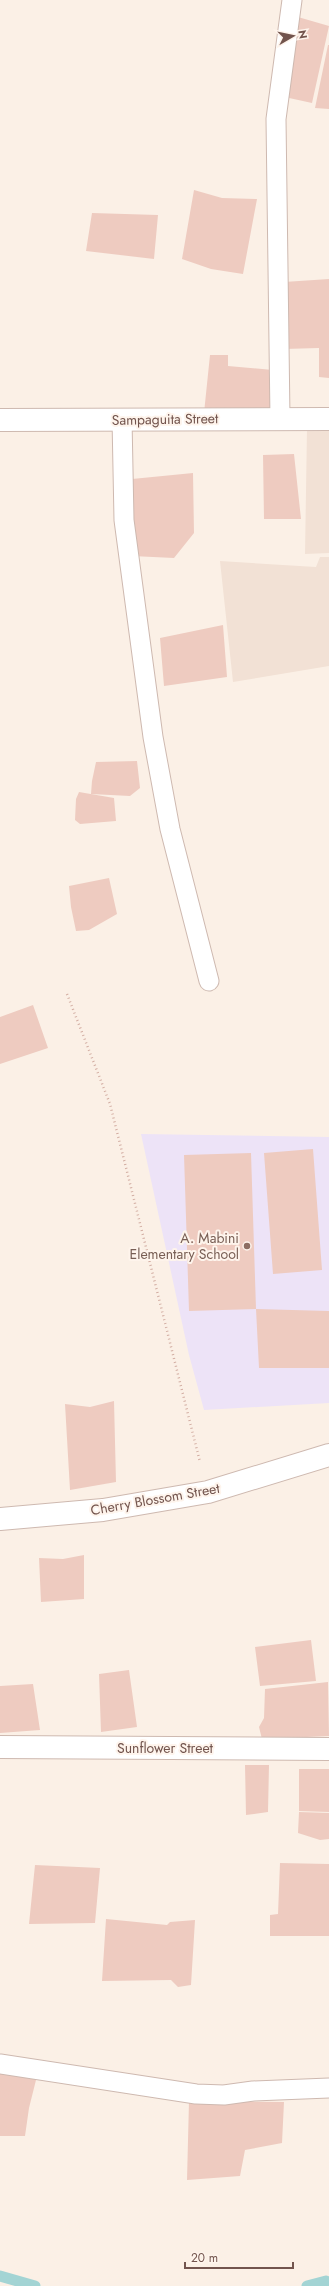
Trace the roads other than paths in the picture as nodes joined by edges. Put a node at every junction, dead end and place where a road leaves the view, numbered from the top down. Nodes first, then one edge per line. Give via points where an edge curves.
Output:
1 (292, 0) edge
2 (280, 418) junction
3 (122, 419) junction
4 (329, 419) edge
5 (0, 420) edge
6 (209, 981) dead end
7 (329, 1455) edge
8 (0, 1519) edge
9 (0, 1747) edge
10 (329, 1749) edge
11 (0, 2064) edge
12 (329, 2088) edge

1 - 2 lane via 276,119
2 - 3 street, Sampaguita Street
2 - 4 street, Sampaguita Street
3 - 5 street, Sampaguita Street
3 - 6 lane via 124,520 153,737 170,828
7 - 8 street, Cherry Blossom Street via 208,1492 103,1510
9 - 10 street, Sunflower Street
11 - 12 lane via 196,2094 224,2095 253,2091

